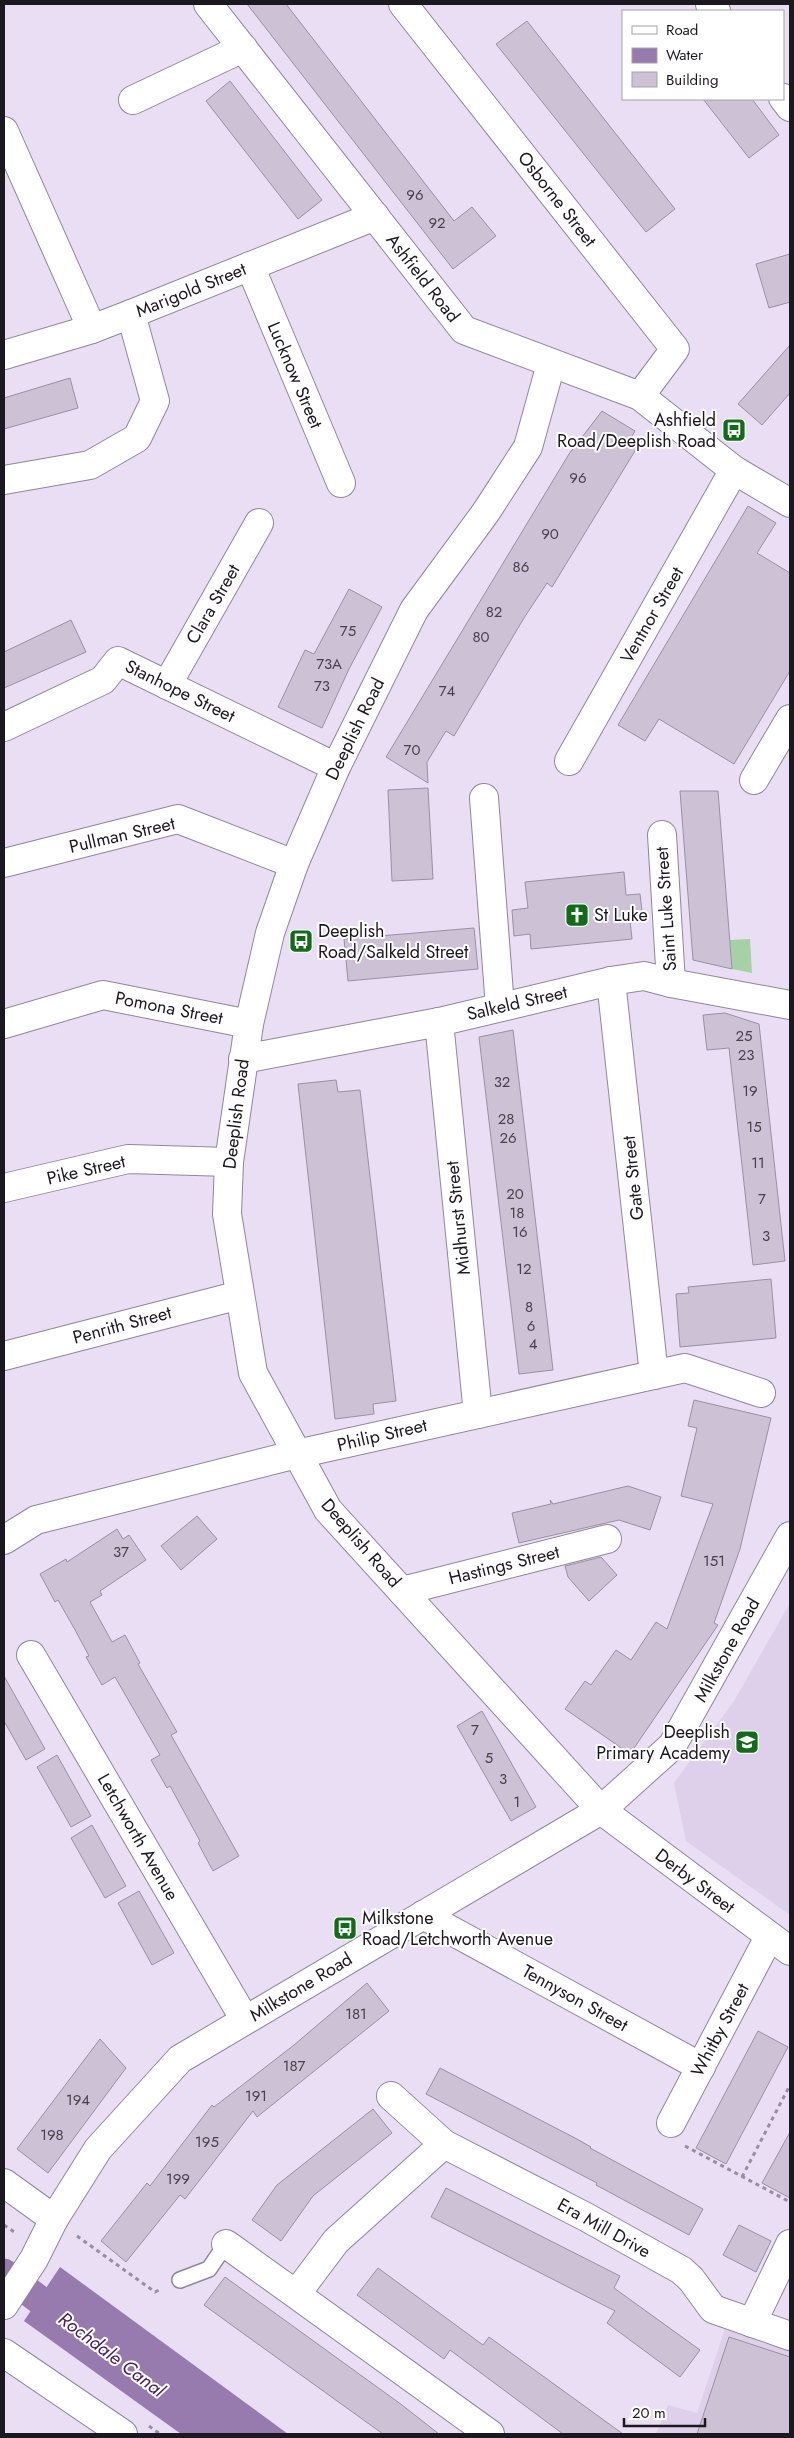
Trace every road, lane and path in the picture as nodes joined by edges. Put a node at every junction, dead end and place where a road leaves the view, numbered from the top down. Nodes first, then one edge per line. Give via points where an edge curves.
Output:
1 (208, 4) edge
2 (403, 4) edge
3 (243, 48) junction
4 (133, 100) dead end
5 (4, 131) edge
6 (374, 216) junction
7 (250, 266) junction
8 (130, 314) junction
9 (92, 329) junction
10 (4, 355) edge
11 (551, 364) junction
12 (640, 396) junction
13 (734, 470) junction
14 (4, 480) edge
15 (341, 483) dead end
16 (790, 503) edge
17 (259, 523) dead end
18 (168, 684) junction
19 (790, 718) edge
20 (4, 727) edge
21 (569, 761) dead end
22 (336, 767) junction
23 (754, 780) dead end
24 (484, 798) dead end
25 (662, 836) dead end
26 (4, 863) edge
27 (294, 864) junction
28 (611, 981) junction
29 (671, 983) junction
30 (500, 1007) junction
31 (790, 1009) edge
32 (438, 1022) junction
33 (4, 1024) edge
34 (249, 1024) junction
35 (243, 1059) junction
36 (229, 1162) junction
37 (4, 1188) edge
38 (240, 1295) junction
39 (4, 1356) edge
40 (654, 1375) junction
41 (762, 1393) dead end
42 (478, 1414) junction
43 (297, 1454) junction
44 (790, 1536) edge
45 (4, 1538) edge
46 (607, 1538) dead end
47 (402, 1591) junction
48 (31, 1655) dead end
49 (601, 1810) junction
50 (423, 1915) junction
51 (780, 1944) edge
52 (245, 2020) junction
53 (701, 2066) junction
54 (790, 2085) edge
55 (391, 2096) dead end
56 (671, 2123) joint
57 (444, 2144) junction
58 (742, 2176) junction
59 (4, 2183) edge
60 (790, 2202) edge
61 (54, 2219) junction
62 (226, 2244) joint
63 (790, 2244) edge
64 (180, 2280) joint
65 (298, 2293) junction
66 (4, 2306) edge
67 (752, 2323) junction
68 (790, 2336) edge
69 (4, 2353) edge
70 (123, 2434) edge
71 (490, 2434) edge

1 - 3 street, Ashfield Road
2 - 12 street, Osborne Street via 675,349
3 - 4 street
3 - 6 street, Ashfield Road
5 - 9 street
6 - 7 street, Marigold Street
6 - 11 street, Ashfield Road via 464,330
7 - 8 street, Marigold Street
7 - 15 street, Lucknow Street
8 - 9 street, Marigold Street
8 - 14 street via 155,401 137,438 90,465
9 - 10 street, Marigold Street
11 - 12 street, Ashfield Road
11 - 22 street, Deeplish Road via 528,447 486,512 414,610
12 - 13 street, Ashfield Road
13 - 16 street, Ashfield Road
13 - 21 street, Ventnor Street
17 - 18 street, Clara Street
18 - 20 street, Stanhope Street via 118,661 103,680
18 - 22 street, Stanhope Street
19 - 23 street
22 - 27 street, Deeplish Road
24 - 30 street
25 - 29 street, Saint Luke Street
26 - 27 street, Pullman Street via 178,819
27 - 34 street, Deeplish Road via 270,933
28 - 29 street, Salkeld Street via 644,976
28 - 30 street, Salkeld Street
28 - 40 street, Gate Street
29 - 31 street, Salkeld Street
30 - 32 street, Salkeld Street
32 - 35 street, Salkeld Street
32 - 42 street, Midhurst Street
33 - 34 street, Pomona Street via 103,995
34 - 35 street, Deeplish Road
35 - 36 street, Deeplish Road
36 - 37 street, Pike Street via 128,1159
36 - 38 street, Deeplish Road via 227,1214
38 - 39 street, Penrith Street
38 - 43 street, Deeplish Road via 253,1373
40 - 41 street, Philip Street via 685,1368
40 - 42 street, Philip Street
42 - 43 street, Philip Street
43 - 45 street, Philip Street via 36,1520
43 - 47 street, Deeplish Road via 328,1510
44 - 49 street, Milkstone Road via 672,1746
46 - 47 street, Hastings Street
47 - 49 street, Deeplish Road
48 - 52 street, Letchworth Avenue
49 - 50 street, Milkstone Road
49 - 51 street, Derby Street
50 - 52 street, Milkstone Road
50 - 53 street, Tennyson Street
51 - 53 street, Whitby Street
52 - 61 street, Milkstone Road via 180,2059 98,2149
53 - 56 street, Whitby Street
54 - 58 path
55 - 57 street, Era Mill Drive
56 - 58 path via 664,2135
57 - 65 street via 336,2241
57 - 67 street, Era Mill Drive via 578,2212 681,2270 713,2309
58 - 60 path
59 - 61 street
61 - 64 path via 154,2292
61 - 66 street, Milkstone Road
62 - 64 lane via 209,2269
62 - 65 street
63 - 67 street
65 - 71 street
67 - 68 street, Era Mill Drive
69 - 70 street

